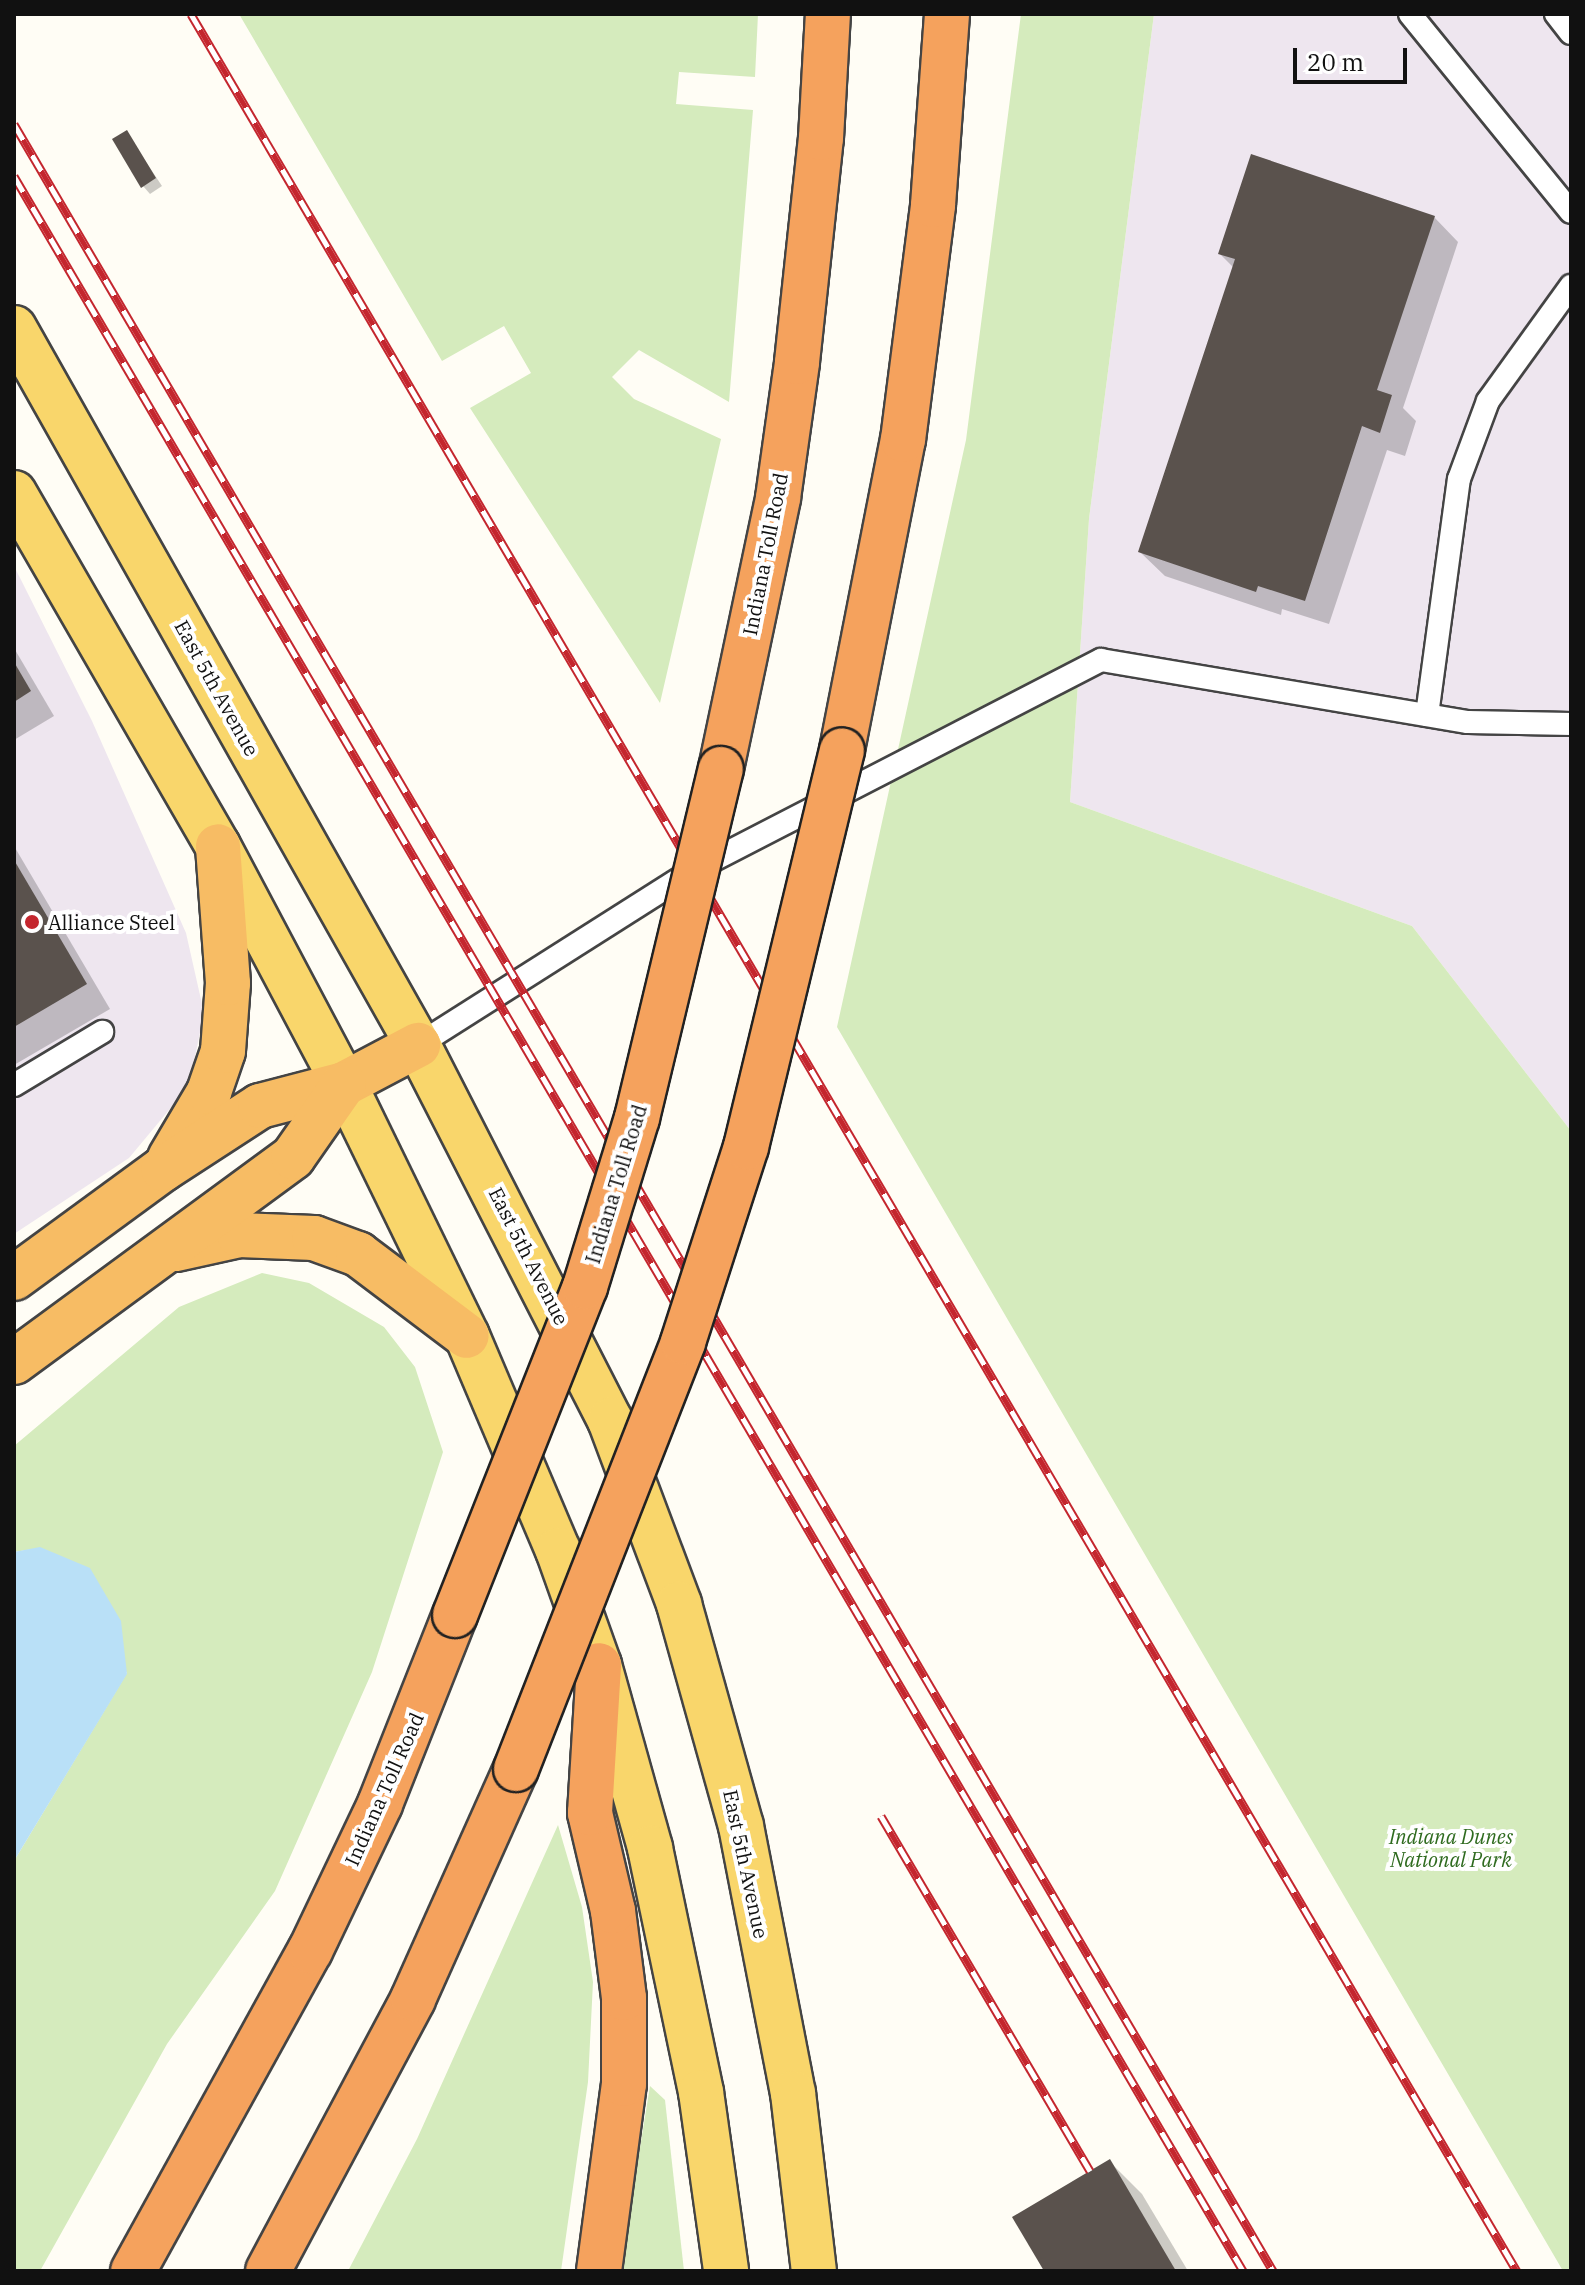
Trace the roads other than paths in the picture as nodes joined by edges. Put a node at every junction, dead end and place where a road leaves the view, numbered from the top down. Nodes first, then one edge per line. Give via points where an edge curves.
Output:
1 (828, 14) edge
2 (947, 14) edge
3 (1410, 14) edge
4 (1556, 14) edge
5 (1571, 33) edge
6 (1571, 212) edge
7 (1571, 286) edge
8 (14, 328) edge
9 (14, 493) edge
10 (1427, 715) junction
11 (1571, 724) edge
12 (218, 846) junction
13 (102, 1032) dead end
14 (418, 1045) junction
15 (344, 1084) junction
16 (14, 1085) edge
17 (163, 1169) junction
18 (158, 1253) junction
19 (14, 1278) edge
20 (467, 1336) junction
21 (14, 1362) edge
22 (599, 1665) junction
23 (133, 2271) edge
24 (268, 2271) edge
25 (599, 2271) edge
26 (726, 2271) edge
27 (814, 2271) edge

1 - 23 highway, Indiana Toll Road, bridge via 821,138 778,498 721,769 637,1118 585,1287 380,1804 310,1951
2 - 24 highway, bridge via 933,205 903,440 842,750 746,1147 683,1342 516,1769 413,1999
3 - 6 lane
4 - 5 lane
7 - 10 lane via 1488,401 1459,479
8 - 14 main road, East 5th Avenue
9 - 12 main road
10 - 11 lane via 1468,722
10 - 14 lane via 1101,660 694,870
12 - 15 main road
12 - 17 highway via 228,983 223,1051 209,1092
13 - 16 lane
14 - 15 highway
14 - 27 main road, East 5th Avenue via 610,1420 679,1604 741,1826 793,2093
15 - 17 highway via 260,1106
15 - 18 highway via 293,1157
15 - 20 main road
17 - 19 highway
18 - 20 highway via 239,1235 314,1238 358,1254
18 - 21 highway
20 - 22 main road via 558,1550
22 - 25 highway via 590,1813 613,1911 624,1998 624,2055
22 - 26 main road via 657,1878 701,2092

